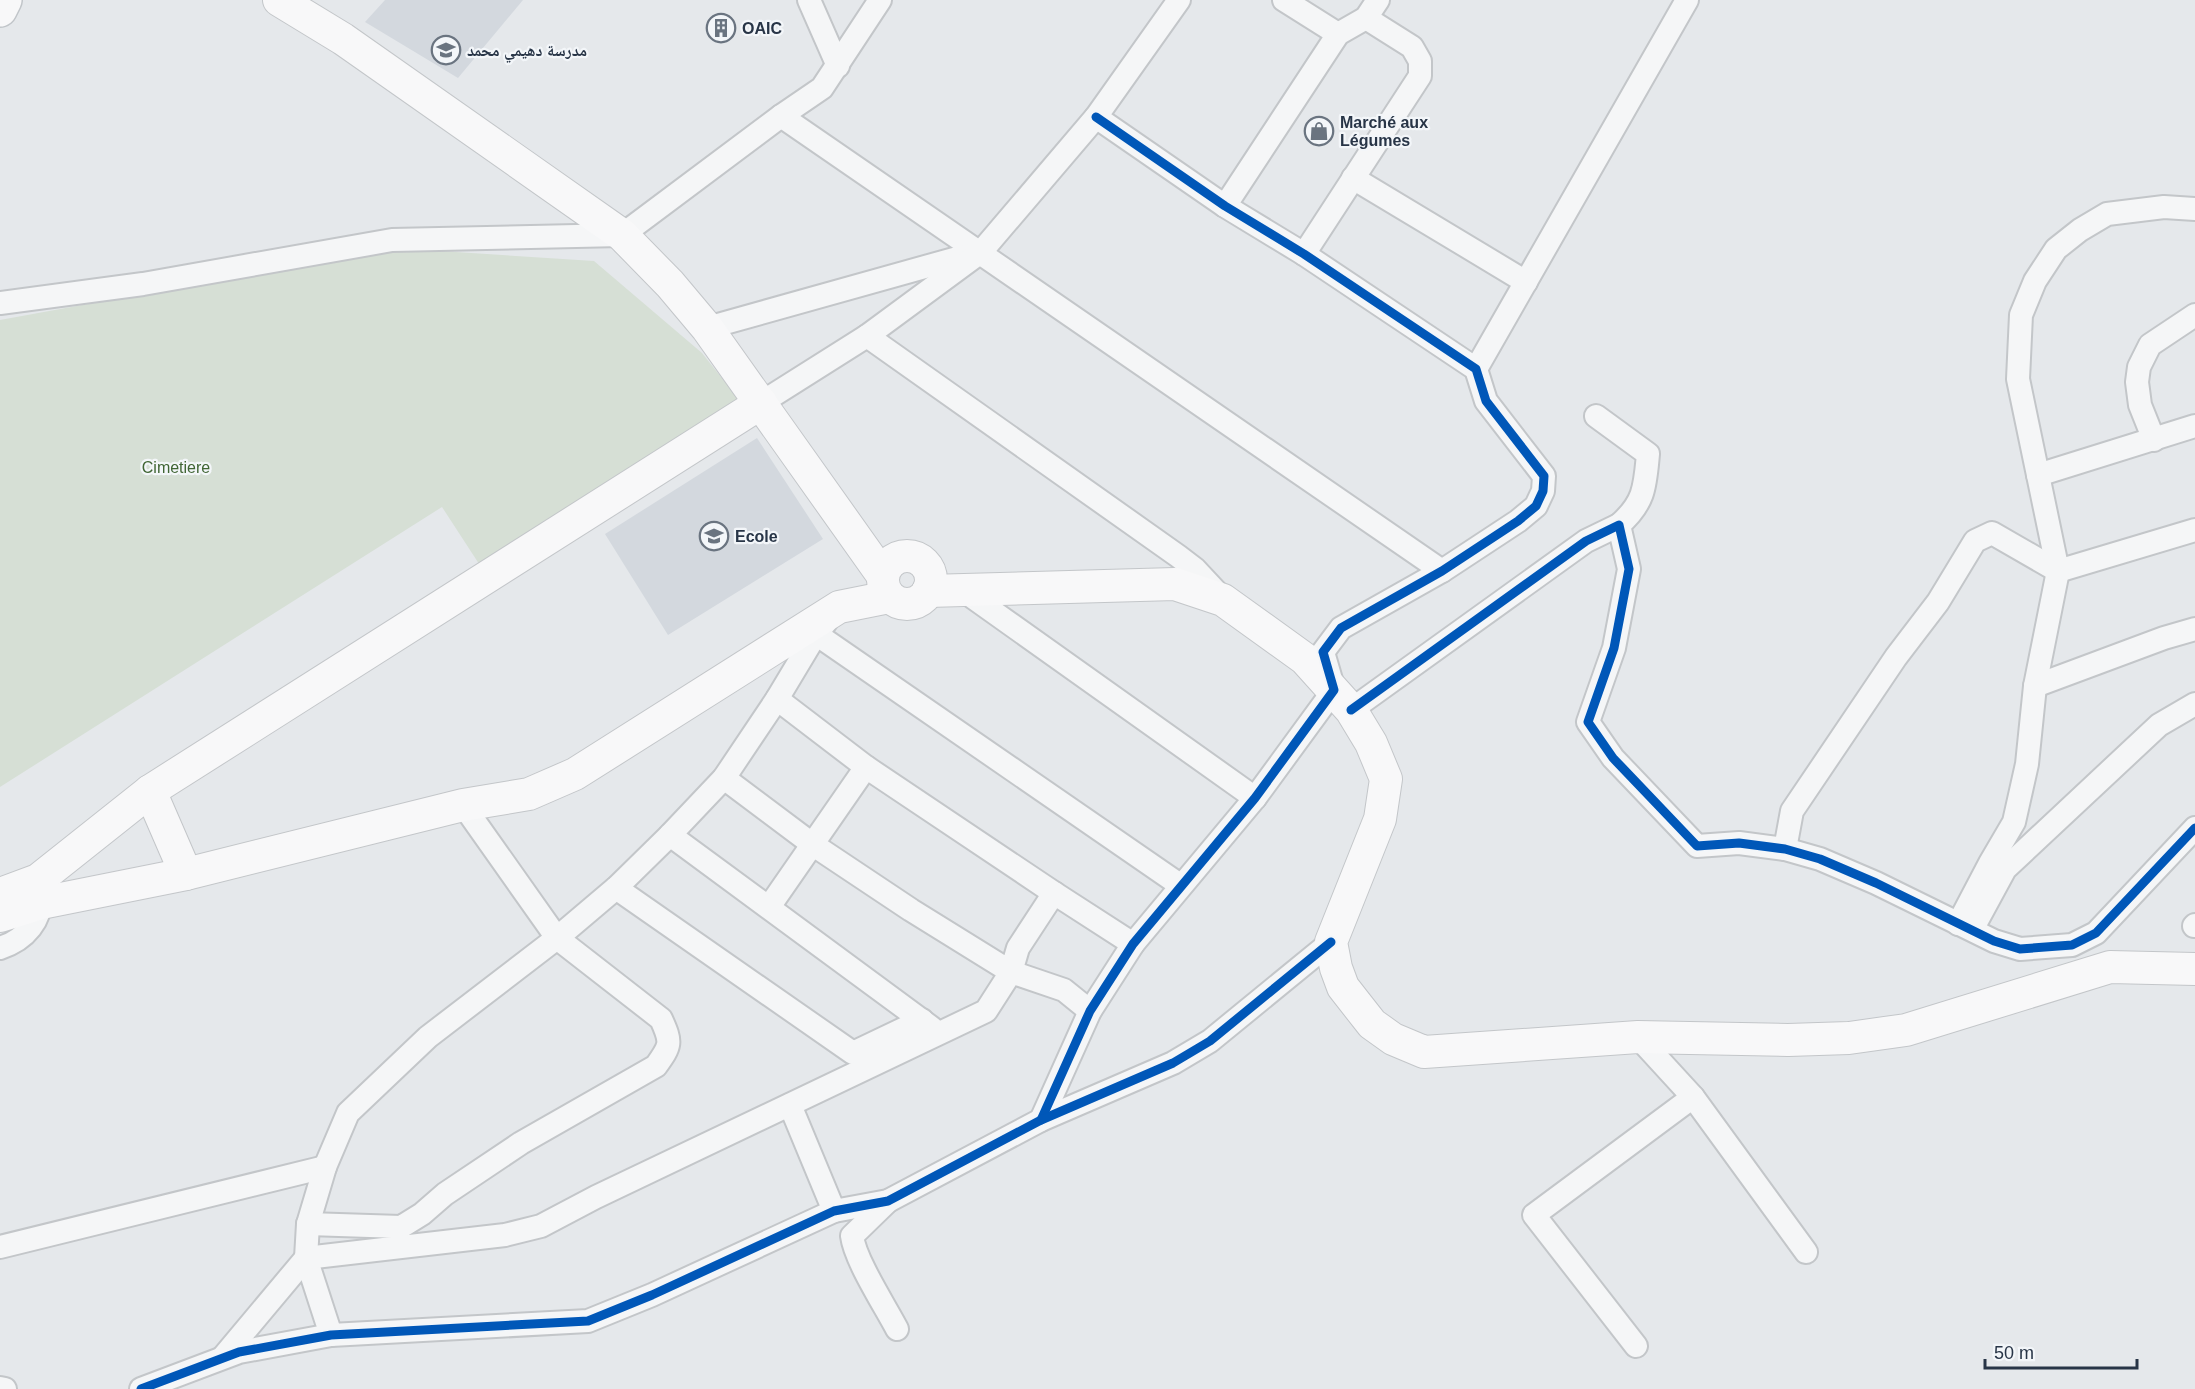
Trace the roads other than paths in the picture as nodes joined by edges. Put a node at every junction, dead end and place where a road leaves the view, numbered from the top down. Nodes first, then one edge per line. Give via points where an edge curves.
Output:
1 (4, 0) edge
2 (279, 0) edge
3 (809, 0) edge
4 (880, 0) edge
5 (1179, 0) edge
6 (1284, 0) edge
7 (1687, 0) edge
8 (0, 9) edge
9 (1372, 9) edge
10 (1338, 34) junction
11 (838, 66) junction
12 (781, 116) junction
13 (1096, 117) junction
14 (1353, 178) junction
15 (1225, 206) junction
16 (2195, 209) edge
17 (622, 235) junction
18 (981, 252) junction
19 (1304, 254) junction
20 (1526, 282) junction
21 (0, 303) edge
22 (2195, 315) edge
23 (707, 328) junction
24 (867, 336) junction
25 (1476, 369) junction
26 (761, 403) junction
27 (1596, 416) dead end
28 (2195, 426) edge
29 (2154, 440) junction
30 (2038, 475) junction
31 (1619, 525) junction
32 (2195, 530) edge
33 (1442, 571) junction
34 (2058, 571) junction
35 (890, 577) junction
36 (928, 591) junction
37 (964, 591) junction
38 (1226, 602) junction
39 (839, 607) junction
40 (2195, 629) edge
41 (816, 634) junction
42 (2035, 686) junction
43 (777, 699) junction
44 (1342, 700) junction
45 (2195, 704) edge
46 (866, 767) junction
47 (724, 778) junction
48 (150, 791) junction
49 (1255, 798) junction
50 (463, 805) junction
51 (2195, 828) edge
52 (670, 835) junction
53 (812, 844) junction
54 (1785, 849) junction
55 (186, 874) junction
56 (1180, 885) junction
57 (616, 888) junction
58 (40, 891) junction
59 (1054, 893) junction
60 (0, 894) edge
61 (769, 907) junction
62 (0, 916) edge
63 (1965, 927) junction
64 (557, 938) junction
65 (1331, 942) junction
66 (1133, 944) junction
67 (0, 948) edge
68 (2195, 969) edge
69 (1011, 972) junction
70 (1090, 1011) junction
71 (922, 1020) junction
72 (941, 1034) junction
73 (1638, 1037) junction
74 (1693, 1097) junction
75 (790, 1105) junction
76 (1041, 1120) junction
77 (325, 1167) junction
78 (888, 1201) junction
79 (834, 1211) junction
80 (308, 1224) junction
81 (0, 1247) edge
82 (1806, 1252) dead end
83 (306, 1258) junction
84 (897, 1329) dead end
85 (330, 1335) junction
86 (1636, 1346) dead end
87 (223, 1357) junction
88 (0, 1388) edge
89 (5, 1389) edge
90 (141, 1389) edge

1 - 8 main road
2 - 17 main road via 353,45
3 - 11 street
4 - 11 street
5 - 13 street
6 - 10 street
7 - 20 street
9 - 10 street
9 - 14 street via 1412,47 1420,61 1420,76
10 - 15 street
11 - 12 street via 822,88
12 - 17 street
12 - 18 street
13 - 15 street
13 - 18 street
14 - 19 street
14 - 20 street
15 - 19 street
16 - 30 street via 2164,207 2107,214 2056,249 2035,281 2020,315 2018,379
17 - 21 street via 393,240 143,284
17 - 23 main road
18 - 23 street
18 - 24 street
18 - 33 street
19 - 25 street
20 - 25 street
22 - 29 street via 2150,345 2139,367 2140,405
23 - 26 main road
24 - 26 street
24 - 38 street via 1196,569
25 - 33 street via 1486,401 1545,476 1543,491 1536,506 1518,521
26 - 35 main road via 828,499
26 - 48 main road
27 - 31 street via 1648,454 1645,488 1632,513
28 - 29 street
29 - 30 street
30 - 34 street
31 - 44 street via 1586,541
31 - 54 street via 1629,569 1614,648 1588,722 1613,758 1697,846 1739,843
32 - 34 street
33 - 44 street via 1341,627 1323,652
34 - 42 street
34 - 54 street via 1992,533 1975,541 1938,602 1792,811
35 - 36 main road via 896,602 913,604
35 - 36 main road via 915,557 930,574
35 - 39 main road
36 - 37 main road
37 - 38 main road via 1175,584
37 - 49 street
38 - 44 main road via 1305,658
39 - 41 street
39 - 50 main road via 575,774 530,794
40 - 42 street
41 - 43 street
41 - 56 street
42 - 63 street via 2027,764 2014,822 1990,862
43 - 46 street
43 - 47 street
44 - 49 street
44 - 65 main road via 1371,743 1386,779 1380,819
45 - 63 street via 2159,725 2005,869
46 - 53 street
46 - 59 street
47 - 52 street
47 - 53 street
48 - 55 main road
48 - 58 main road
49 - 56 street
50 - 55 main road
50 - 64 street
51 - 63 street via 2096,933 2072,945 2020,948
52 - 57 street
52 - 61 street
53 - 61 street
53 - 69 street
54 - 63 street via 1876,883
55 - 58 main road
56 - 66 street
57 - 64 street
57 - 71 street via 853,1053
58 - 60 main road
58 - 62 main road
58 - 67 street via 34,926
59 - 66 street
59 - 69 street via 1018,948
61 - 71 street
64 - 77 street via 428,1037 374,1087 348,1113
64 - 80 street via 661,1019 668,1034 668,1049 656,1066 521,1143 401,1227
65 - 73 main road via 1343,987 1358,1008 1393,1039 1424,1052
65 - 76 street via 1210,1041 1173,1063
66 - 70 street
68 - 73 main road via 2110,967 1906,1030 1849,1038
69 - 70 street via 1064,990
69 - 72 street via 986,1011
70 - 76 street
71 - 72 street
72 - 75 street
73 - 74 street
74 - 82 street
74 - 86 street via 1534,1215
75 - 79 street
75 - 83 street via 541,1226 506,1235
76 - 78 street
77 - 80 street
77 - 81 street
78 - 79 street
78 - 84 street via 852,1236
79 - 85 street via 588,1321
80 - 83 street
83 - 85 street
83 - 87 street
85 - 87 street
87 - 90 street
88 - 89 street

